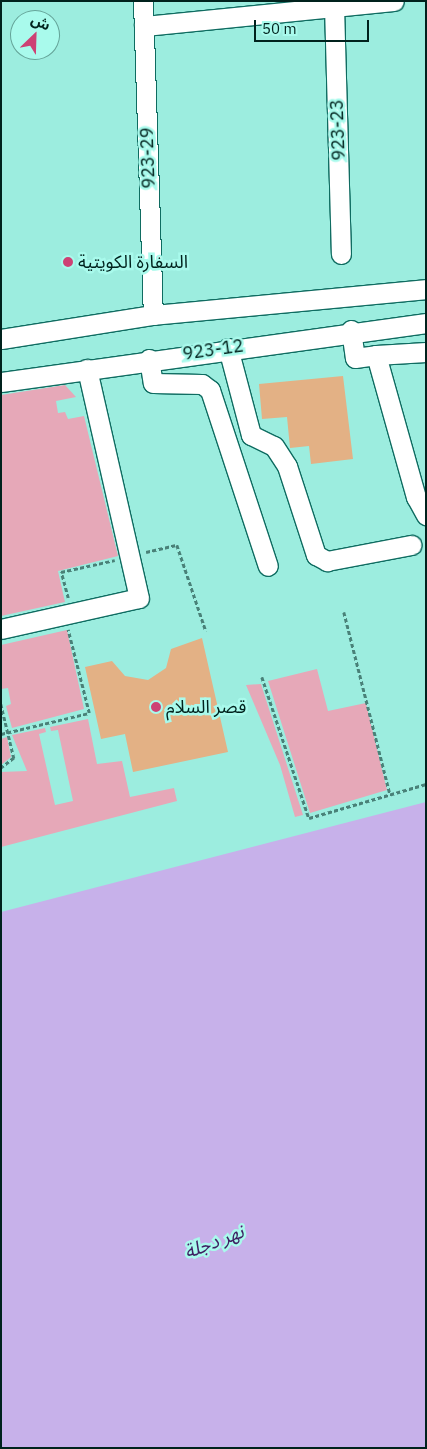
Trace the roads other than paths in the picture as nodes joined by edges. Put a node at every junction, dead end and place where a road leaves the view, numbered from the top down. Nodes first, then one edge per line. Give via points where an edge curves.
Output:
1 (143, 1) edge
2 (394, 1) edge
3 (334, 6) junction
4 (261, 7) edge
5 (144, 26) junction
6 (341, 254) dead end
7 (426, 289) edge
8 (153, 315) junction
9 (426, 323) edge
10 (351, 330) junction
11 (1, 339) edge
12 (228, 348) junction
13 (426, 352) edge
14 (376, 355) junction
15 (149, 359) junction
16 (87, 369) junction
17 (1, 382) edge
18 (426, 515) edge
19 (411, 545) dead end
20 (268, 566) dead end
21 (1, 629) edge

1 - 5 street, 923-29
2 - 3 street
3 - 4 street
3 - 6 street, 923-23
4 - 5 street
5 - 8 street, 923-29
7 - 8 street
8 - 11 street
9 - 10 street, 923-12
10 - 12 street, 923-12
10 - 14 street via 354,358
12 - 15 street, 923-12
12 - 19 street via 251,435 274,446 287,466 316,555 327,561
13 - 14 street
14 - 18 street via 416,497
15 - 16 street, 923-12
15 - 20 street via 154,383 202,384 210,390
16 - 17 street, 923-12
16 - 21 street via 139,598

